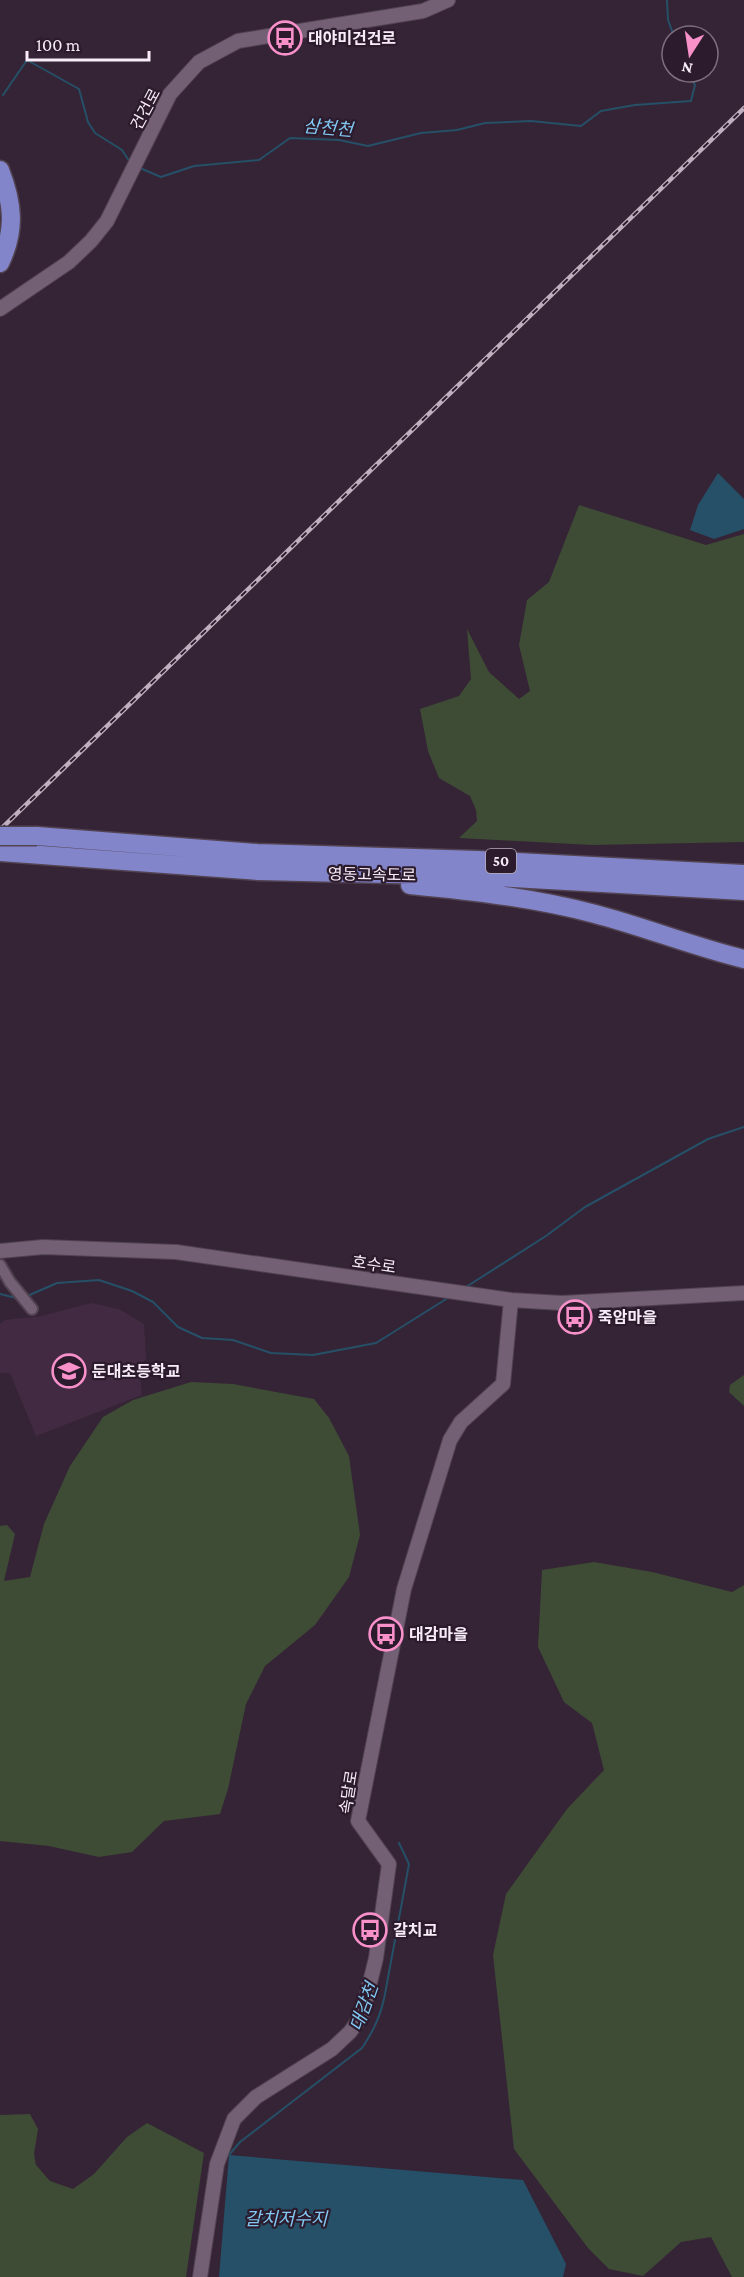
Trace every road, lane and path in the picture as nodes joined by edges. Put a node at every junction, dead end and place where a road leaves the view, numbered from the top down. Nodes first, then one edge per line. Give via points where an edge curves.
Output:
1 (448, 0) edge
2 (0, 170) edge
3 (0, 212) edge
4 (0, 226) edge
5 (0, 263) edge
6 (0, 309) edge
7 (0, 836) edge
8 (0, 852) edge
9 (744, 861) edge
10 (659, 869) junction
11 (259, 871) junction
12 (744, 874) edge
13 (744, 891) edge
14 (744, 959) edge
15 (0, 1251) edge
16 (0, 1265) edge
17 (744, 1293) edge
18 (511, 1300) junction
19 (32, 1309) dead end
20 (200, 2277) edge

1 - 6 street, 건건로 via 423,11 238,41 199,62 170,94 107,221 91,241 69,262
2 - 5 highway via 12,218 8,248
3 - 4 highway
7 - 10 highway, 영동고속도로 / 50, bridge via 257,854
8 - 11 highway, 영동고속도로 / 50
9 - 10 highway
10 - 12 highway, 영동고속도로 / 50
11 - 13 highway, 영동고속도로 / 50 via 478,876
11 - 14 highway via 447,889 549,904 621,920
15 - 18 street, 호수로 via 43,1247 176,1252
16 - 19 street
17 - 18 street, 호수로 via 562,1303
18 - 20 street, 속달로 via 503,1384 461,1422 450,1440 398,1616 358,1821 389,1864 368,1999 351,2032 332,2049 256,2097 234,2119 217,2164

